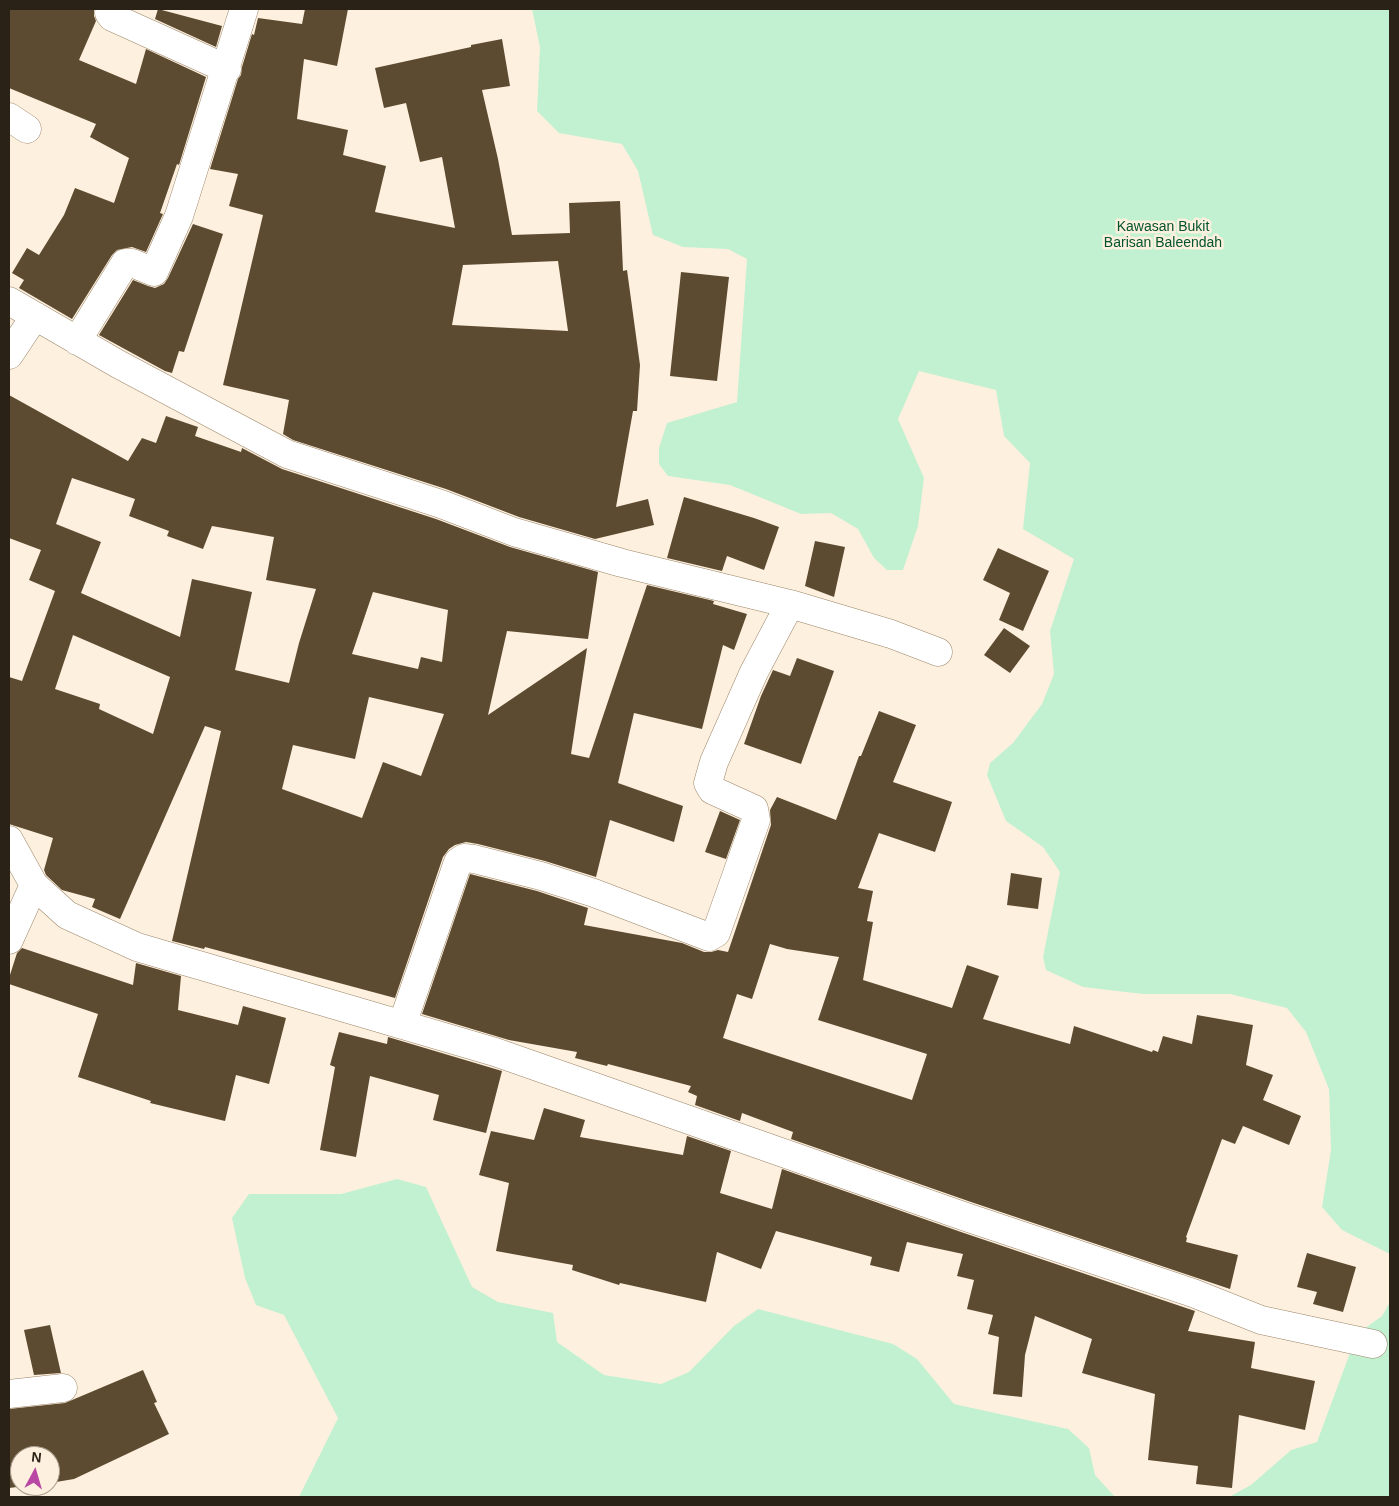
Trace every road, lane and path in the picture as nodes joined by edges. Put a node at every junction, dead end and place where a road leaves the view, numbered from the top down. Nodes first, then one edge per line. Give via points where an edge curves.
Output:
1 (110, 9) edge
2 (244, 9) edge
3 (226, 69) junction
4 (9, 301) edge
5 (35, 316) junction
6 (77, 341) junction
7 (9, 355) edge
8 (790, 604) junction
9 (938, 652) dead end
10 (9, 840) edge
11 (34, 885) junction
12 (9, 940) edge
13 (402, 1025) junction
14 (1373, 1344) dead end
15 (64, 1388) dead end
16 (9, 1394) edge

1 - 3 street via 112,17
2 - 3 street
3 - 6 street via 179,216 154,272 124,263
4 - 5 street
5 - 6 street
5 - 7 street
6 - 8 street via 287,454 441,504 514,532
8 - 9 street via 891,634
8 - 13 street via 754,672 708,783 712,790 754,809 756,820 716,934 710,936 541,876 464,858 458,862
10 - 11 street
11 - 12 street
11 - 13 street via 67,915 137,947
13 - 14 street via 494,1052 1193,1293 1261,1320
15 - 16 street

